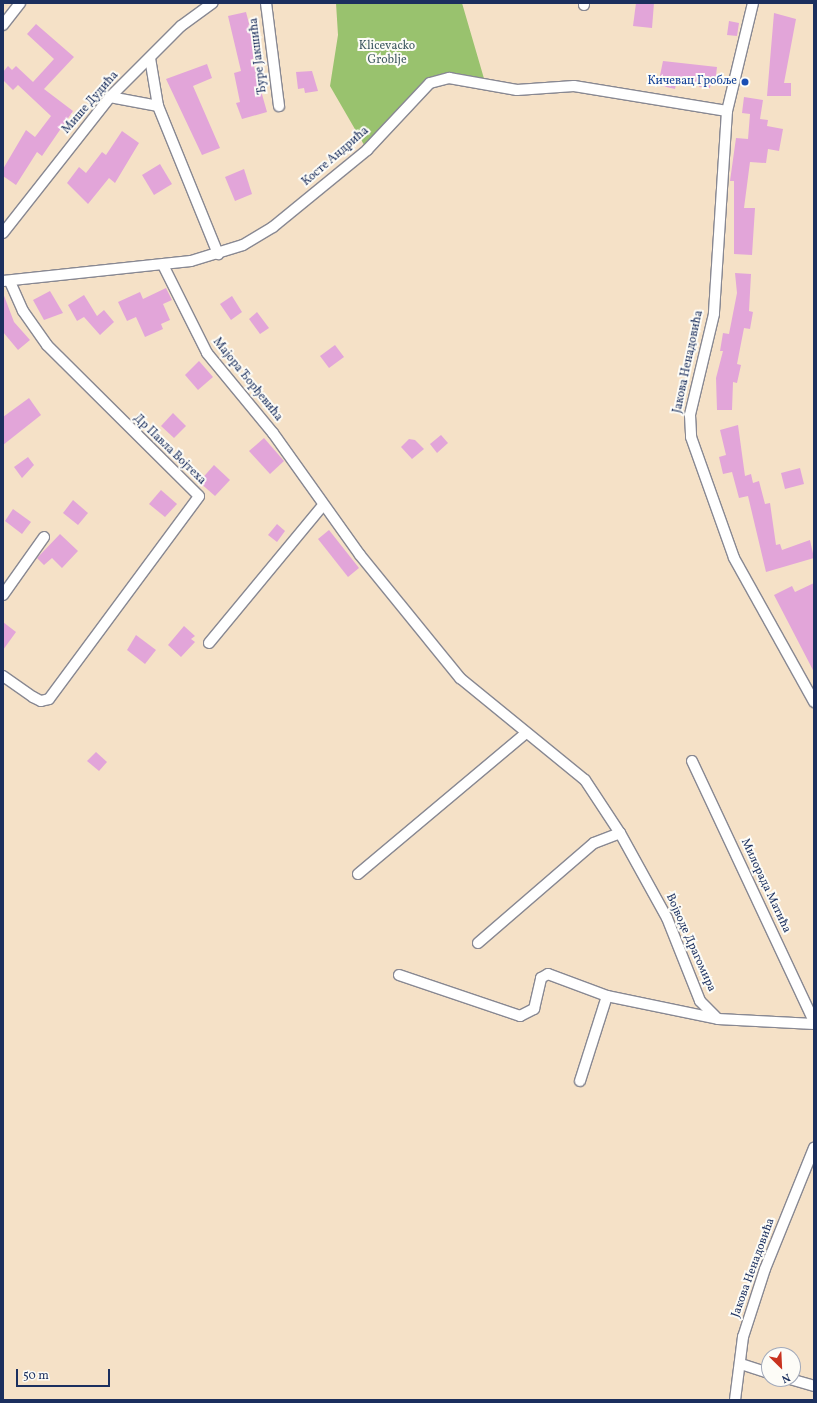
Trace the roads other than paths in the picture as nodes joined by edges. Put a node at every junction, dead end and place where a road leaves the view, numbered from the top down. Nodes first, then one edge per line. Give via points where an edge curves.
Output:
1 (20, 3) edge
2 (213, 3) edge
3 (266, 3) edge
4 (753, 3) edge
5 (3, 25) edge
6 (150, 58) junction
7 (110, 97) junction
8 (158, 106) junction
9 (278, 106) dead end
10 (726, 111) junction
11 (3, 234) edge
12 (218, 254) junction
13 (163, 265) junction
14 (7, 281) edge
15 (323, 505) junction
16 (44, 537) dead end
17 (3, 595) edge
18 (209, 643) dead end
19 (3, 676) edge
20 (460, 678) joint
21 (814, 702) edge
22 (526, 733) junction
23 (692, 761) dead end
24 (620, 832) junction
25 (358, 874) dead end
26 (478, 943) dead end
27 (399, 975) dead end
28 (607, 996) junction
29 (718, 1019) junction
30 (814, 1023) edge
31 (580, 1081) dead end
32 (814, 1148) edge
33 (741, 1364) junction
34 (761, 1370) edge
35 (801, 1382) edge
36 (814, 1386) edge
37 (735, 1400) edge

1 - 5 street
2 - 6 street, Мише Дудића via 181,26
3 - 9 street, Ђуре Јакшића
4 - 10 street, Јакова Ненадовића
6 - 7 street, Мише Дудића
6 - 8 street
7 - 8 street
7 - 11 street, Мише Дудића
8 - 12 street
10 - 12 street, Косте Андрића via 574,86 516,90 449,78 430,83 367,150 273,228
10 - 21 street, Јакова Ненадовића via 714,314 690,415 691,437 734,558
12 - 13 street, Косте Андрића
13 - 14 street, Косте Андрића
13 - 15 street, Мајора Ђорђевића via 207,352 272,433
14 - 19 street, Др Павла Војтеха via 23,311 47,345 199,496 49,699 41,701
15 - 18 street
15 - 20 street, Мајора Ђорђевића
16 - 17 street
20 - 22 street, Војводе Драгомира
22 - 24 street, Војводе Драгомира via 585,780
22 - 25 street
23 - 30 street, Милорада Матића
24 - 26 street via 594,842
24 - 29 street, Војводе Драгомира via 667,918 700,1001
27 - 28 street via 520,1016 534,1010 541,978 548,974
28 - 29 street
28 - 31 street
29 - 30 street
32 - 33 street, Јакова Ненадовића via 765,1269 743,1337
33 - 34 street
33 - 37 street, Јакова Ненадовића
35 - 36 street

